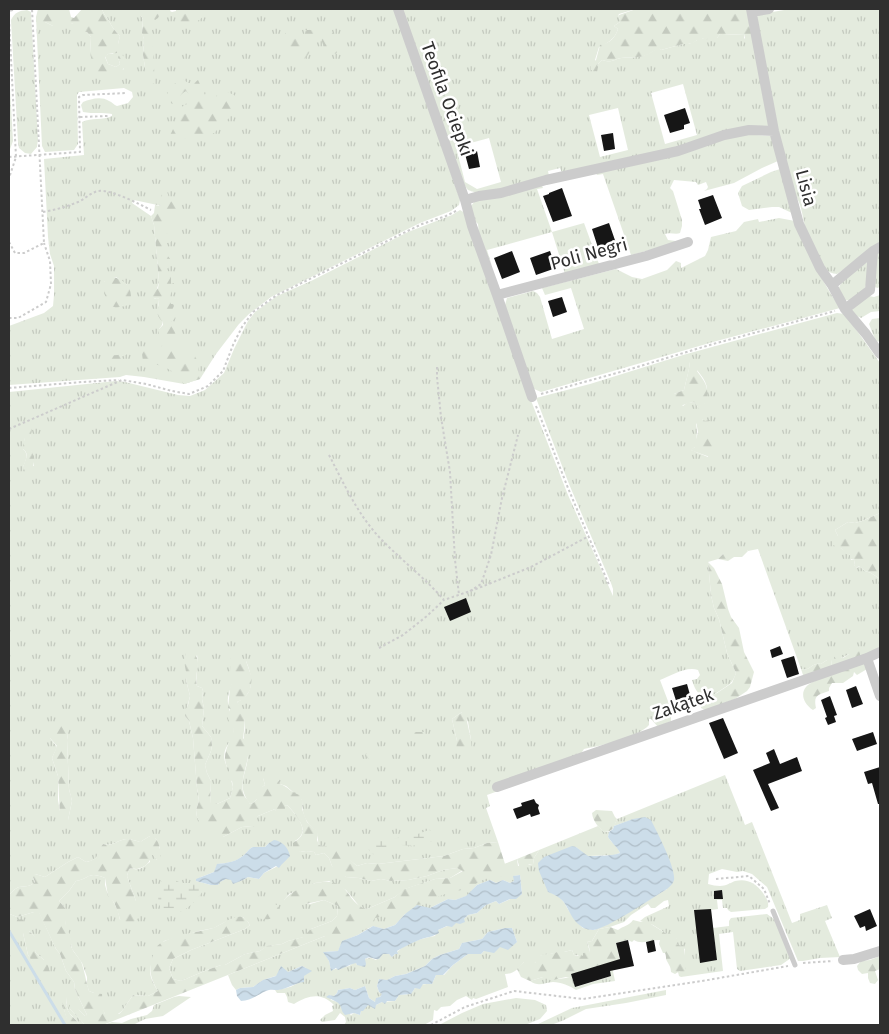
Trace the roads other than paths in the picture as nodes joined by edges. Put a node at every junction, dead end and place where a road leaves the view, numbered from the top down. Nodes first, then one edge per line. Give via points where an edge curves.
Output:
1 (398, 9) edge
2 (769, 9) edge
3 (751, 10) edge
4 (774, 131) junction
5 (465, 200) junction
6 (688, 242) dead end
7 (877, 249) edge
8 (832, 285) junction
9 (497, 295) junction
10 (845, 309) junction
11 (880, 354) edge
12 (532, 396) road end
13 (880, 652) edge
14 (867, 658) junction
15 (880, 696) edge
16 (496, 787) dead end
17 (773, 911) road end
18 (880, 951) edge
19 (843, 960) road end
20 (796, 964) road end

1 - 5 street, Teofila Ociepki
2 - 3 street
3 - 4 street, Lisia
4 - 5 street via 749,130 678,151
4 - 8 street, Lisia via 799,224
5 - 9 street, Teofila Ociepki
6 - 9 street, Poli Negri
7 - 8 street
7 - 10 street via 870,290
8 - 10 street, Lisia
9 - 12 street, Teofila Ociepki
10 - 11 street, Lisia
13 - 14 street, Zakątek
14 - 15 street
14 - 16 street, Zakątek
17 - 20 lane
18 - 19 street

